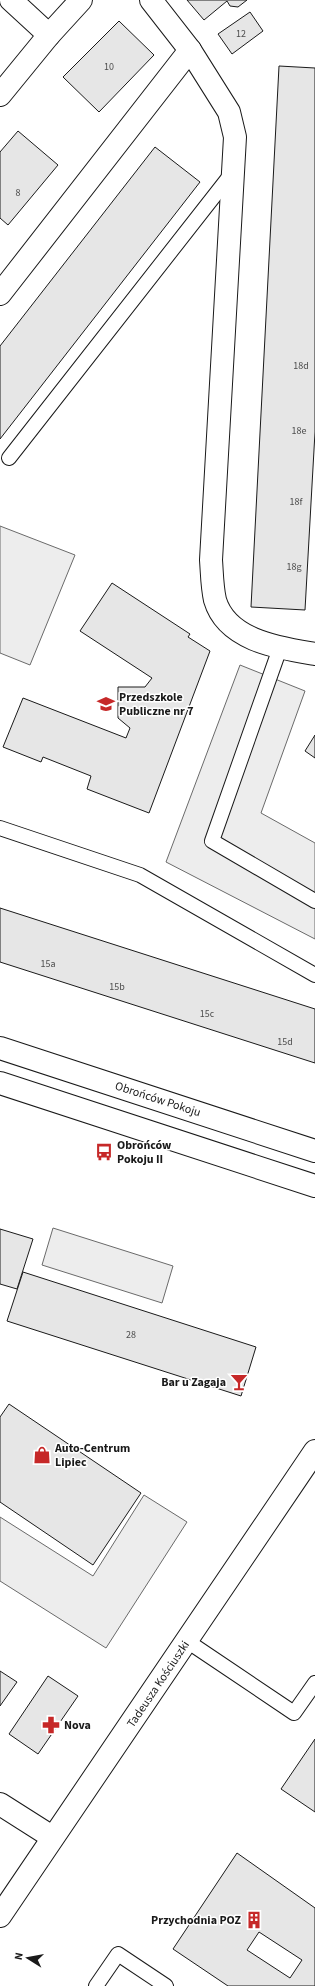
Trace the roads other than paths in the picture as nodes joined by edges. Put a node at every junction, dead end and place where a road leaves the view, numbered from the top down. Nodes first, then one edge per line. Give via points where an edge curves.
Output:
1 (11, 0) edge
2 (81, 0) edge
3 (151, 0) edge
4 (49, 36) junction
5 (190, 50) junction
6 (0, 95) edge
7 (233, 171) junction
8 (0, 294) edge
9 (9, 458) dead end
10 (280, 648) junction
11 (315, 654) edge
12 (0, 828) edge
13 (315, 901) edge
14 (315, 975) edge
15 (0, 1048) edge
16 (0, 1084) edge
17 (315, 1151) edge
18 (315, 1186) edge
19 (315, 1451) edge
20 (187, 1641) junction
21 (315, 1683) edge
22 (0, 1804) edge
23 (52, 1837) junction
24 (0, 1916) edge
25 (96, 1986) edge
26 (166, 1986) edge

1 - 4 street
2 - 4 street
3 - 5 street
4 - 6 street
5 - 7 street via 229,112 235,137
5 - 8 street
7 - 9 lane
7 - 10 street via 211,560 213,584 215,600 224,616 235,627 263,643
10 - 11 street
10 - 13 lane via 212,841
12 - 14 lane via 140,875
15 - 17 street, Obrońców Pokoju
16 - 18 street
19 - 20 street, Tadeusza Kościuszki
20 - 21 lane via 294,1713
20 - 23 street, Tadeusza Kościuszki
22 - 23 street
23 - 24 street, Tadeusza Kościuszki
25 - 26 lane via 118,1954

